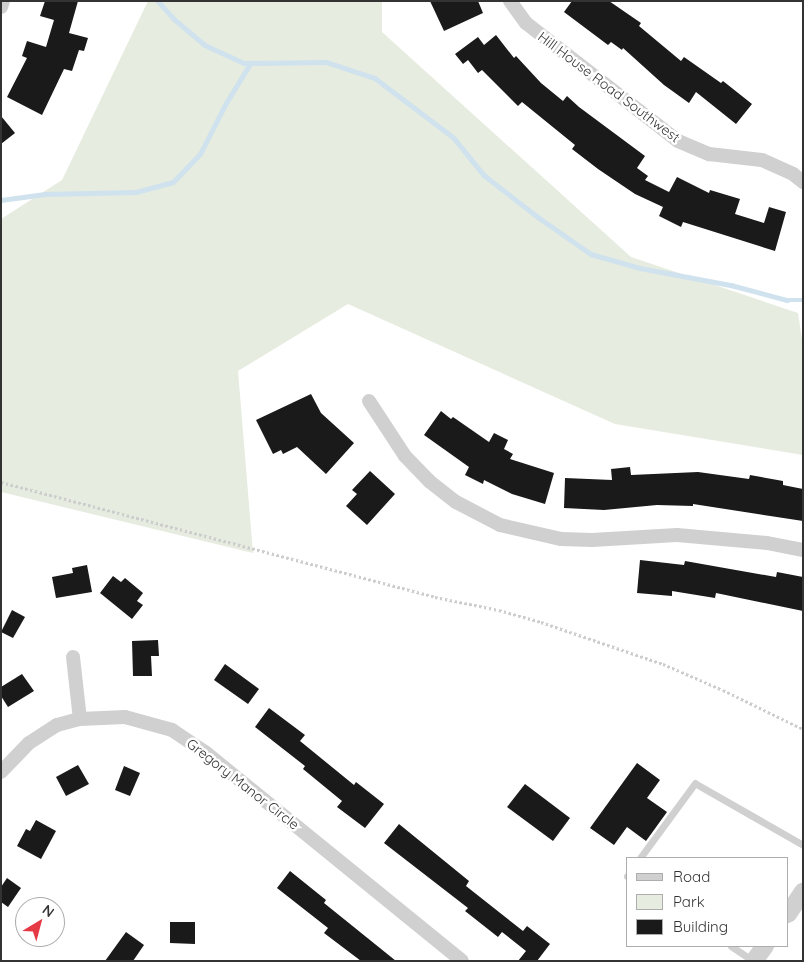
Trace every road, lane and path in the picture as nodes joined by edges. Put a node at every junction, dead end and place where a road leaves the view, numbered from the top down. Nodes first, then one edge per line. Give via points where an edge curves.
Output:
1 (3, 1) edge
2 (510, 1) edge
3 (1, 6) edge
4 (803, 182) edge
5 (369, 401) dead end
6 (1, 482) edge
7 (803, 550) edge
8 (73, 657) dead end
9 (80, 719) junction
10 (803, 729) edge
11 (1, 772) edge
12 (803, 846) edge
13 (641, 857) edge
14 (803, 892) edge
15 (789, 913) edge
16 (733, 947) edge
17 (764, 947) edge
18 (462, 961) edge
19 (754, 961) edge

1 - 3 street
2 - 4 street, Hill House Road Southwest via 526,23 678,141 709,154 762,160
5 - 7 street via 405,456 429,481 456,502 500,525 561,539 677,535 767,543
6 - 10 path via 541,622 663,664
8 - 9 street
9 - 11 street, Gregory Manor Circle via 57,725 29,743
9 - 18 street, Gregory Manor Circle via 125,718 172,730 205,752
12 - 13 lane via 696,784
14 - 15 street
16 - 19 lane
17 - 19 street

